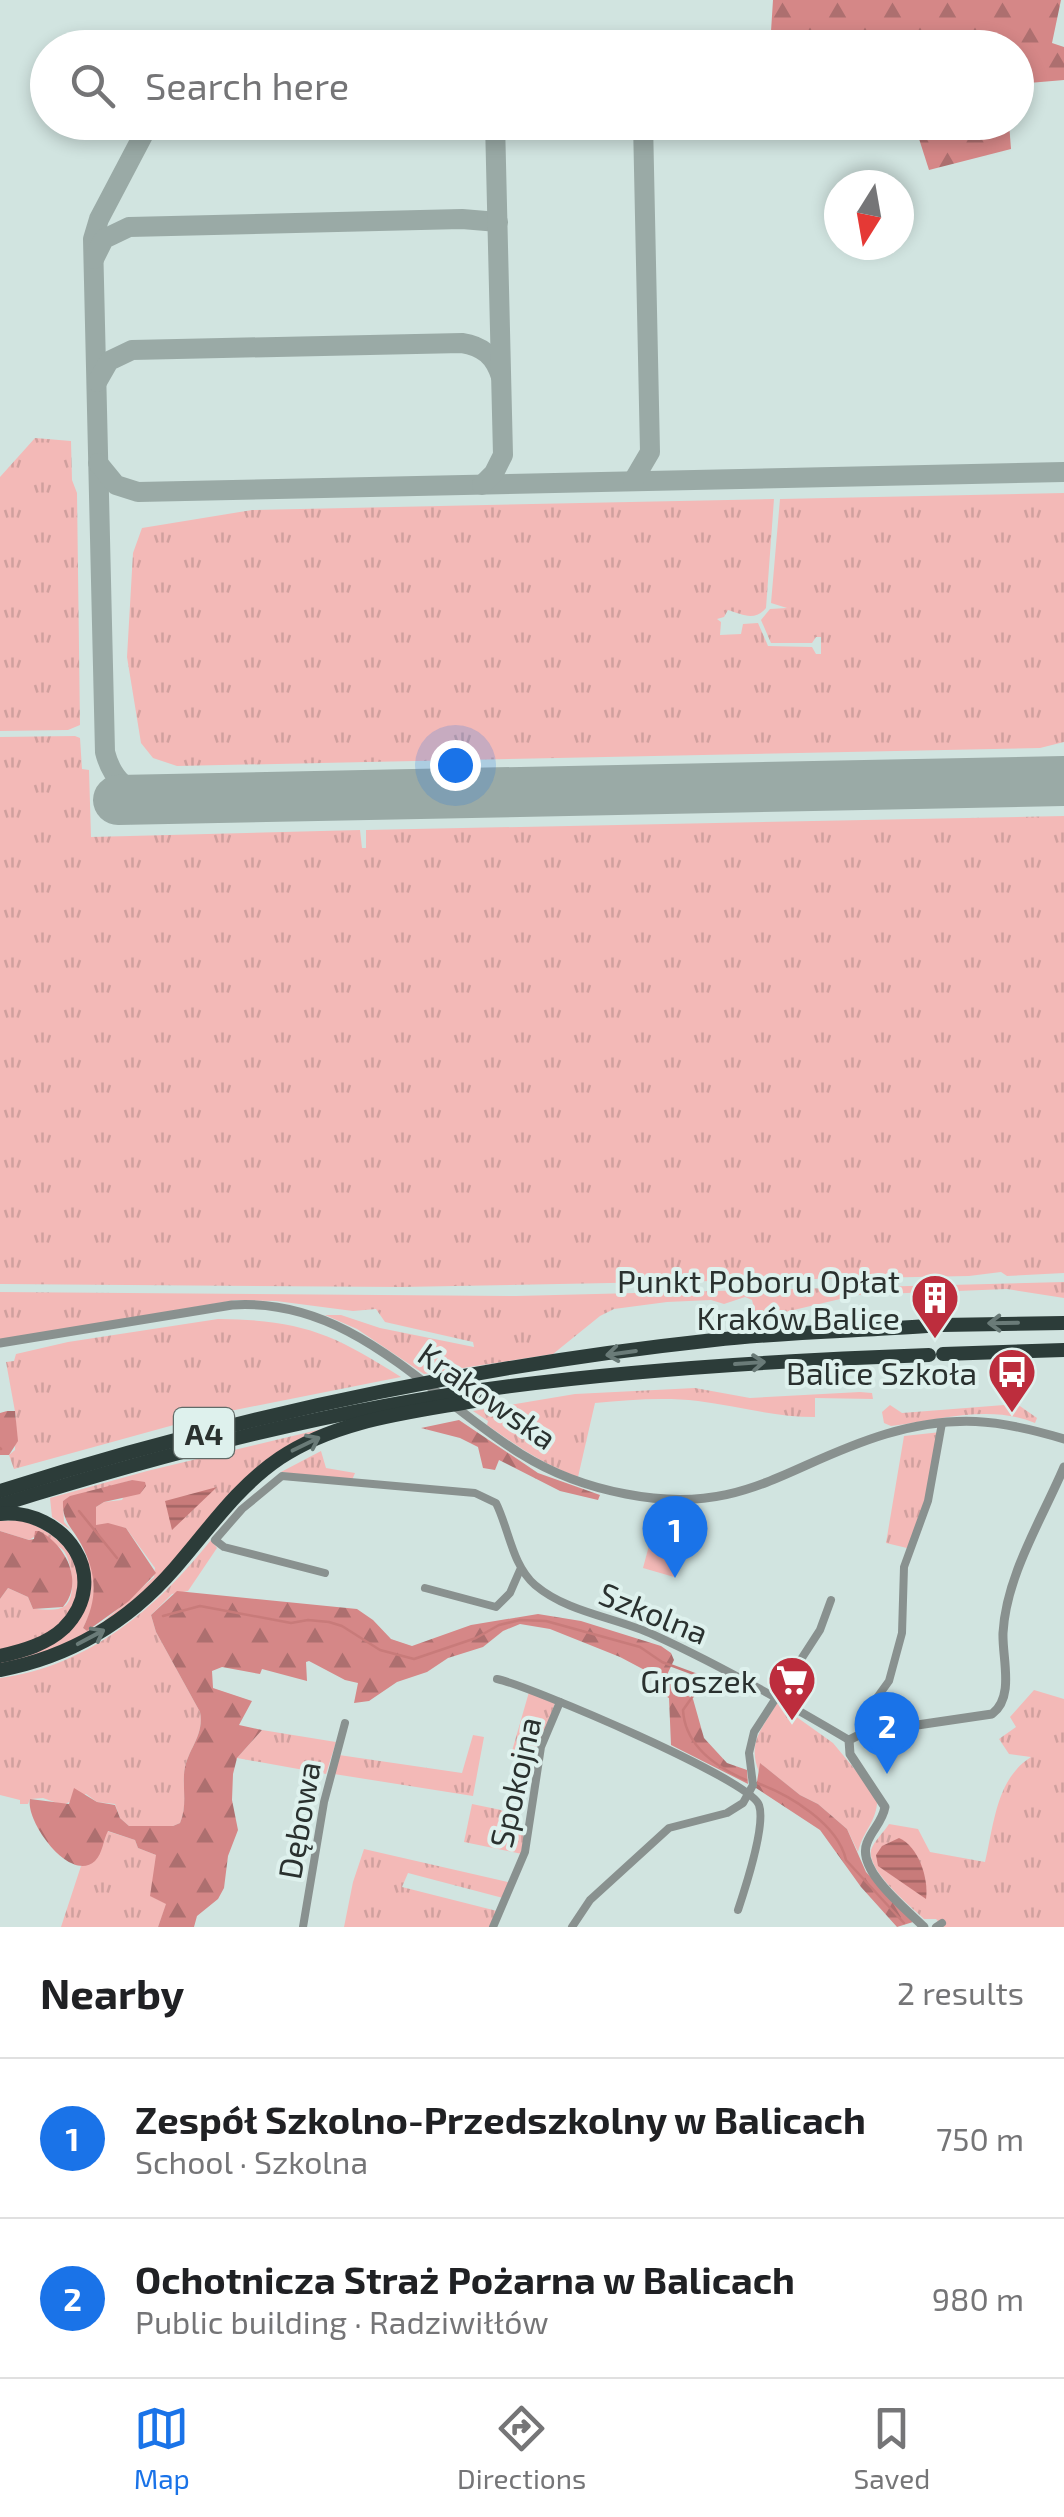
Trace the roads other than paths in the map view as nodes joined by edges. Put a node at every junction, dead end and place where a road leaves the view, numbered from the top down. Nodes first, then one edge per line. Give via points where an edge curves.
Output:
1 (1064, 1323) edge
2 (0, 1343) edge
3 (1064, 1350) edge
4 (574, 1381) junction
5 (942, 1423) junction
6 (1064, 1439) edge
7 (1064, 1467) edge
8 (0, 1488) edge
9 (0, 1505) edge
10 (0, 1514) edge
11 (520, 1570) junction
12 (325, 1573) dead end
13 (425, 1588) dead end
14 (831, 1600) dead end
15 (0, 1656) edge
16 (0, 1670) edge
17 (497, 1679) dead end
18 (775, 1695) junction
19 (560, 1702) junction
20 (345, 1724) dead end
21 (863, 1733) junction
22 (849, 1740) junction
23 (749, 1795) junction
24 (738, 1910) dead end
25 (303, 1927) edge
26 (492, 1927) edge
27 (572, 1927) edge
28 (924, 1927) edge

1 -> 8 highway, A4 via 712,1340 497,1370 254,1422
2 - 5 street, Krakowska via 223,1306 305,1312 395,1361 522,1455 567,1477 675,1500 753,1489 881,1435
4 -> 3 highway, A4 via 734,1364
4 - 9 highway, A4 via 466,1393 296,1426
16 -> 4 highway, A4 via 63,1651 127,1615 248,1483 299,1447 362,1423
5 - 6 street, Krakowska via 998,1421
5 - 21 street via 928,1501 904,1568 902,1633 889,1682 871,1706
7 - 21 street via 1011,1588 998,1710
10 - 15 highway via 26,1514 56,1527 77,1553 84,1582 64,1628
11 - 12 street via 496,1503 475,1493 282,1476 215,1540
11 - 13 street via 496,1607
11 - 18 street, Szkolna via 568,1605 649,1633
14 - 18 street via 820,1630
17 - 19 street
18 - 22 street, Szkolna
18 - 23 street via 751,1739
19 - 23 street via 671,1748
19 - 26 street, Spokojna via 541,1748 525,1852
20 - 25 street, Dębowa
21 - 22 street
22 - 28 street via 850,1754 885,1807 865,1847 872,1874
23 - 24 street via 760,1805 758,1826
23 - 27 street via 736,1810 669,1828 590,1900

